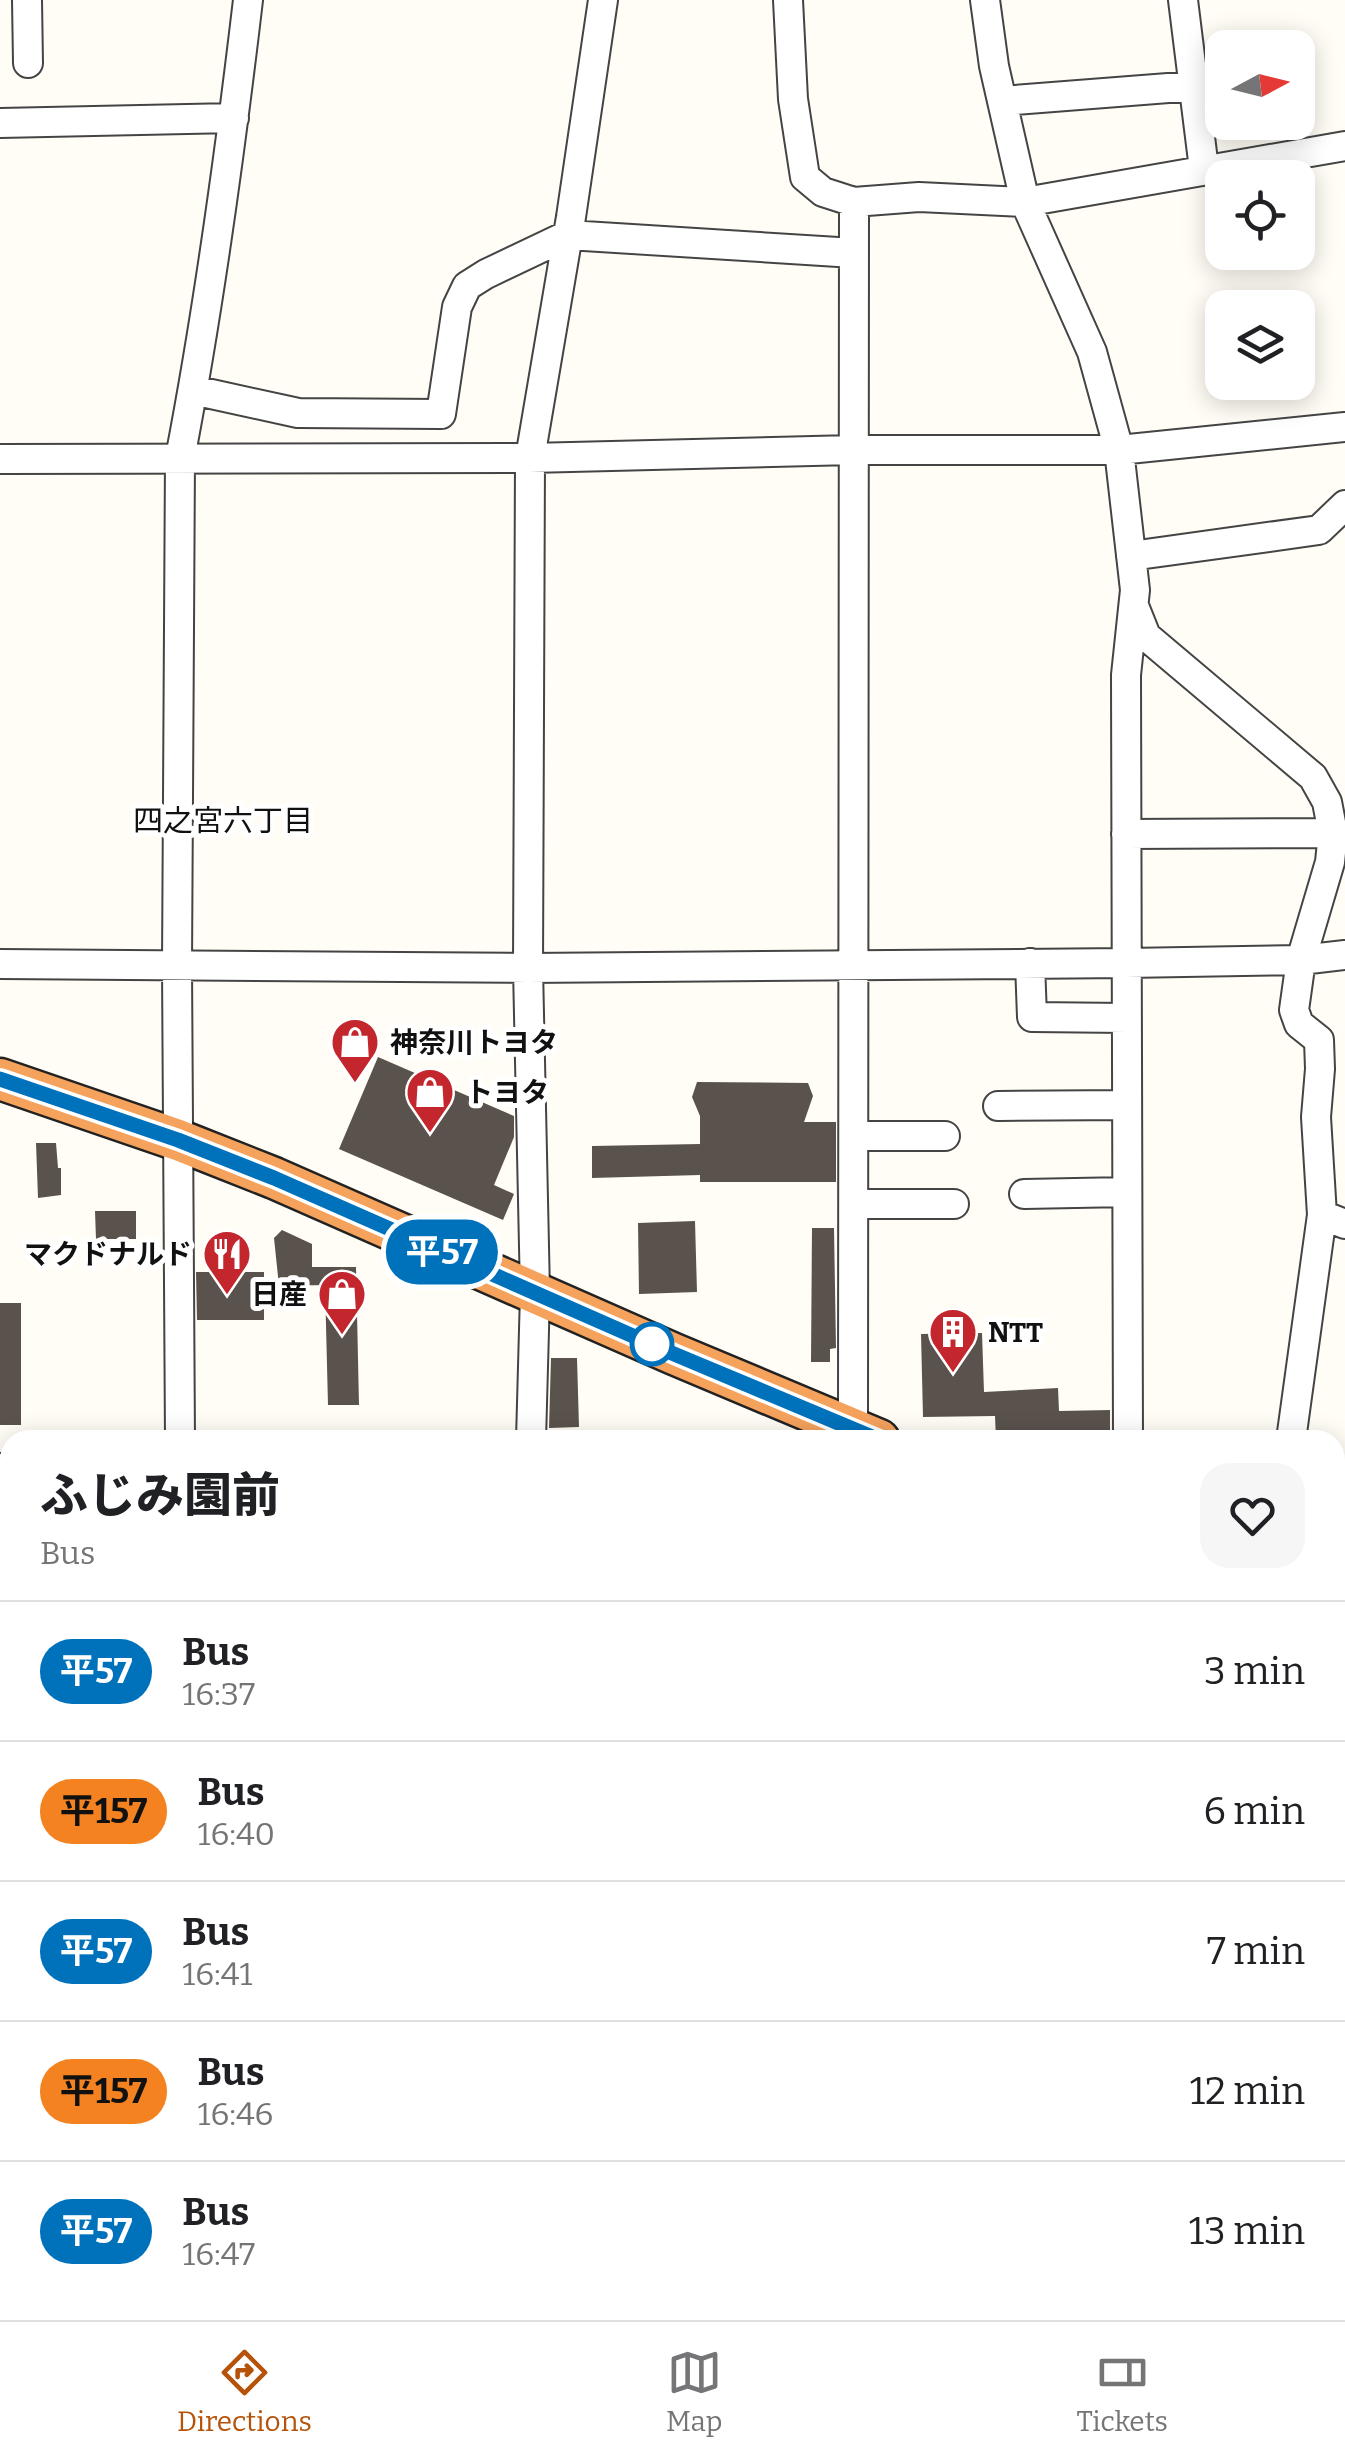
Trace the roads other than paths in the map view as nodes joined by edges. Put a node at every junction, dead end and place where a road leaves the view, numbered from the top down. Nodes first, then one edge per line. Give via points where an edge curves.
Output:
1 (27, 0) edge
2 (248, 0) edge
3 (603, 0) edge
4 (788, 0) edge
5 (985, 0) edge
6 (1184, 0) edge
7 (28, 62) dead end
8 (1194, 86) junction
9 (1002, 101) junction
10 (234, 118) junction
11 (0, 124) edge
12 (1345, 146) edge
13 (1204, 169) junction
14 (854, 202) junction
15 (1025, 202) junction
16 (568, 235) junction
17 (854, 254) junction
18 (193, 390) junction
19 (1345, 427) edge
20 (852, 450) junction
21 (1119, 450) junction
22 (0, 458) edge
23 (180, 458) junction
24 (530, 458) junction
25 (1345, 505) edge
26 (1132, 556) junction
27 (1133, 605) junction
28 (1333, 833) junction
29 (1126, 834) junction
30 (1345, 954) edge
31 (1301, 960) junction
32 (1030, 963) junction
33 (1127, 963) junction
34 (0, 964) edge
35 (855, 964) junction
36 (177, 966) junction
37 (528, 968) junction
38 (1126, 1018) junction
39 (0, 1079) edge
40 (0, 1100) edge
41 (1126, 1105) junction
42 (998, 1106) dead end
43 (854, 1136) junction
44 (945, 1136) dead end
45 (178, 1152) junction
46 (1127, 1192) junction
47 (1024, 1194) dead end
48 (854, 1204) junction
49 (954, 1204) dead end
50 (1334, 1219) edge
51 (535, 1303) junction
52 (180, 1430) edge
53 (531, 1430) edge
54 (792, 1430) edge
55 (851, 1430) edge
56 (866, 1430) edge
57 (1128, 1430) edge
58 (1294, 1430) edge

1 - 7 street
2 - 10 street
3 - 16 street
4 - 14 street via 805,176 824,192
5 - 9 street
6 - 8 street
8 - 9 street
8 - 13 street
9 - 15 street
10 - 11 street
10 - 18 street
12 - 13 street
13 - 15 street
14 - 15 street
14 - 17 street
15 - 21 street via 1092,352
16 - 17 street
16 - 18 street via 467,286 457,307 441,414 298,412
16 - 24 street
17 - 20 street
18 - 23 street
19 - 21 street
20 - 21 street
20 - 24 street
20 - 35 street
21 - 26 street
22 - 23 street
23 - 24 street
23 - 36 street
24 - 37 street
25 - 26 street via 1319,530
26 - 27 street
27 - 28 street via 1146,636 1313,777
27 - 29 street
28 - 29 street
28 - 31 street
29 - 33 street
30 - 31 street
31 - 33 street
31 - 50 street via 1294,1010 1318,1040 1316,1117
32 - 33 street
32 - 35 street
32 - 38 street via 1032,1017
33 - 38 street
34 - 36 street
35 - 37 street
35 - 43 street
36 - 37 street
36 - 45 street
37 - 51 street
38 - 41 street
39 - 45 highway
40 - 45 highway
41 - 42 street
41 - 46 street
43 - 44 street
43 - 48 street
45 - 51 highway via 298,1209
45 - 52 street
46 - 47 street
46 - 57 street
48 - 49 street
48 - 56 street
50 - 58 street
51 - 53 street
51 - 54 highway
51 - 55 highway

